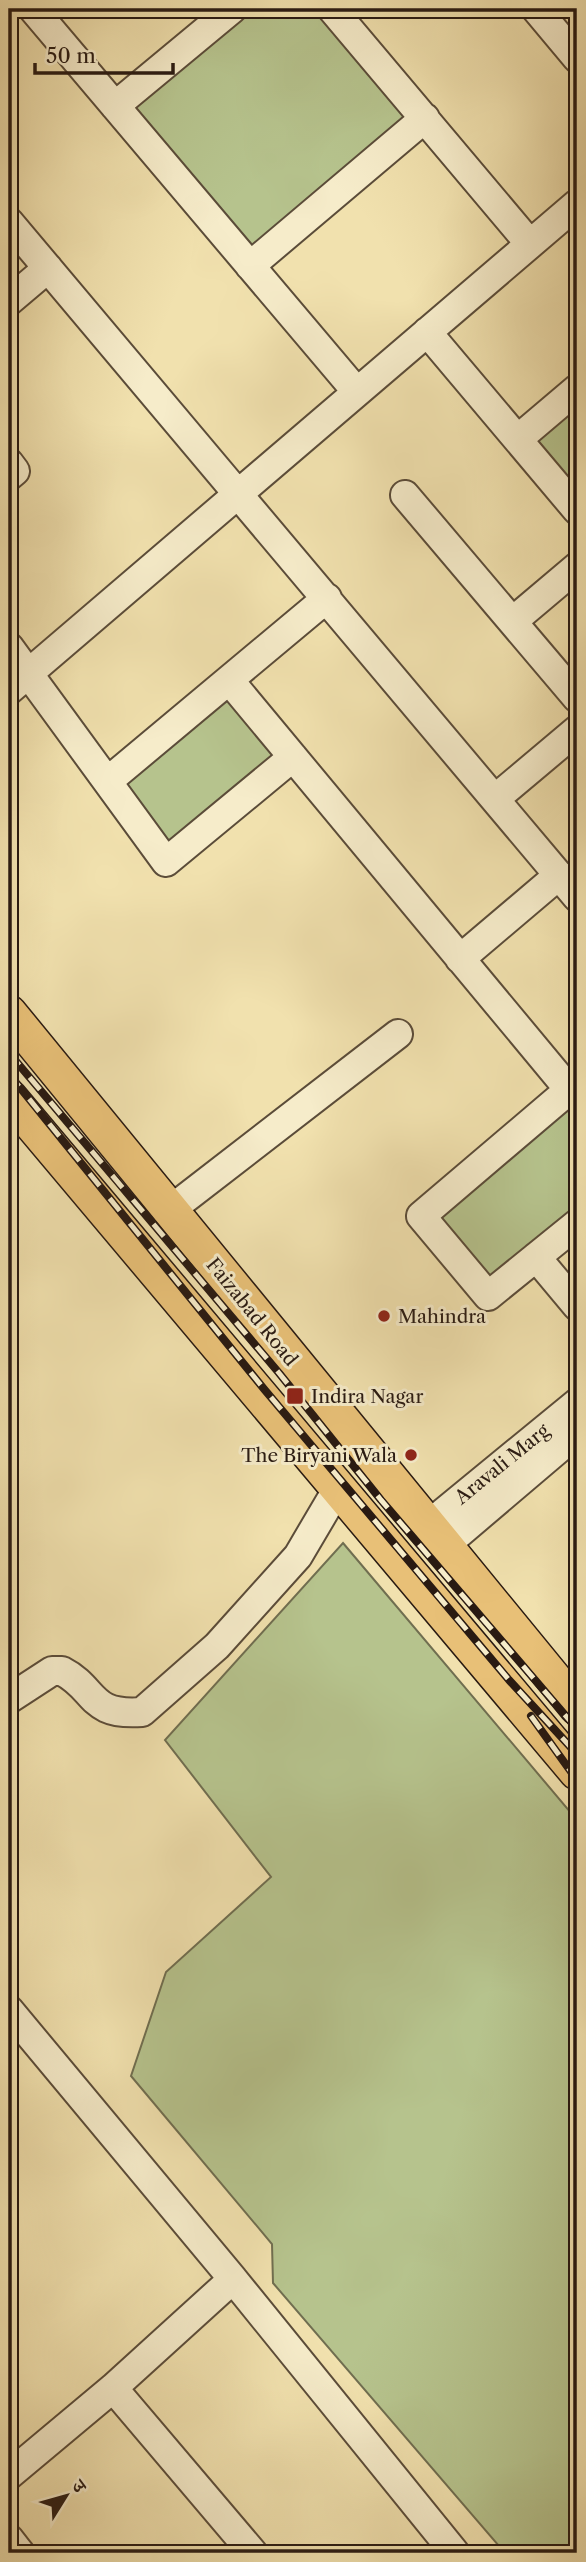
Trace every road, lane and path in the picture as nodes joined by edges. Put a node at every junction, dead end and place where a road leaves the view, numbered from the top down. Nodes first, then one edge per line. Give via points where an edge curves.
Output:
1 (33, 9) edge
2 (232, 9) edge
3 (332, 9) edge
4 (536, 9) edge
5 (559, 9) edge
6 (577, 30) edge
7 (577, 58) edge
8 (115, 106) junction
9 (425, 118) junction
10 (577, 204) edge
11 (9, 222) edge
12 (530, 244) junction
13 (250, 266) junction
14 (48, 268) junction
15 (9, 301) edge
16 (427, 332) junction
17 (577, 389) edge
18 (357, 392) junction
19 (518, 439) junction
20 (9, 463) edge
21 (9, 476) edge
22 (239, 493) junction
23 (405, 495) dead end
24 (577, 510) edge
25 (577, 567) edge
26 (327, 598) junction
27 (513, 621) junction
28 (9, 647) edge
29 (229, 680) junction
30 (19, 681) edge
31 (577, 698) edge
32 (577, 730) edge
33 (293, 757) junction
34 (108, 781) junction
35 (495, 799) junction
36 (559, 875) junction
37 (577, 897) edge
38 (460, 959) junction
39 (9, 1013) edge
40 (398, 1034) dead end
41 (573, 1094) edge
42 (9, 1097) edge
43 (169, 1211) junction
44 (577, 1224) edge
45 (536, 1257) junction
46 (577, 1306) edge
47 (577, 1403) edge
48 (577, 1433) edge
49 (338, 1488) junction
50 (435, 1536) junction
51 (9, 1699) edge
52 (577, 1707) edge
53 (577, 1772) edge
54 (9, 2010) edge
55 (233, 2279) junction
56 (113, 2388) junction
57 (9, 2475) edge
58 (9, 2539) edge
59 (20, 2553) edge
60 (253, 2553) edge
61 (455, 2553) edge

1 - 8 street
2 - 8 street
3 - 9 street
4 - 7 street
5 - 6 street
8 - 13 street
9 - 12 street
9 - 13 street
10 - 12 street
11 - 14 street
12 - 16 street
13 - 18 street
14 - 15 street
14 - 22 street
16 - 18 street
16 - 19 street
17 - 19 street
18 - 22 street
19 - 24 street
20 - 21 street via 15,471
22 - 26 street
22 - 30 street
23 - 27 street
25 - 27 street
26 - 29 street
26 - 35 street
27 - 31 street
28 - 30 street
29 - 33 street
29 - 34 street
30 - 34 street
32 - 35 street
33 - 34 street via 166,862
33 - 38 street
35 - 36 street
36 - 37 street
36 - 38 street
38 - 41 street
39 - 43 main road, Faizabad Road
40 - 43 street
41 - 45 street via 421,1216 488,1296
42 - 49 main road
43 - 50 main road, Faizabad Road
44 - 45 street
45 - 46 street
47 - 50 street, Aravali Marg
48 - 50 street, Aravali Marg
49 - 51 street via 298,1556 217,1646 142,1712 102,1707 62,1671 51,1671
49 - 53 main road
50 - 52 main road, Faizabad Road
54 - 55 street
55 - 56 street
55 - 61 street
56 - 57 street
56 - 60 street
58 - 59 street

